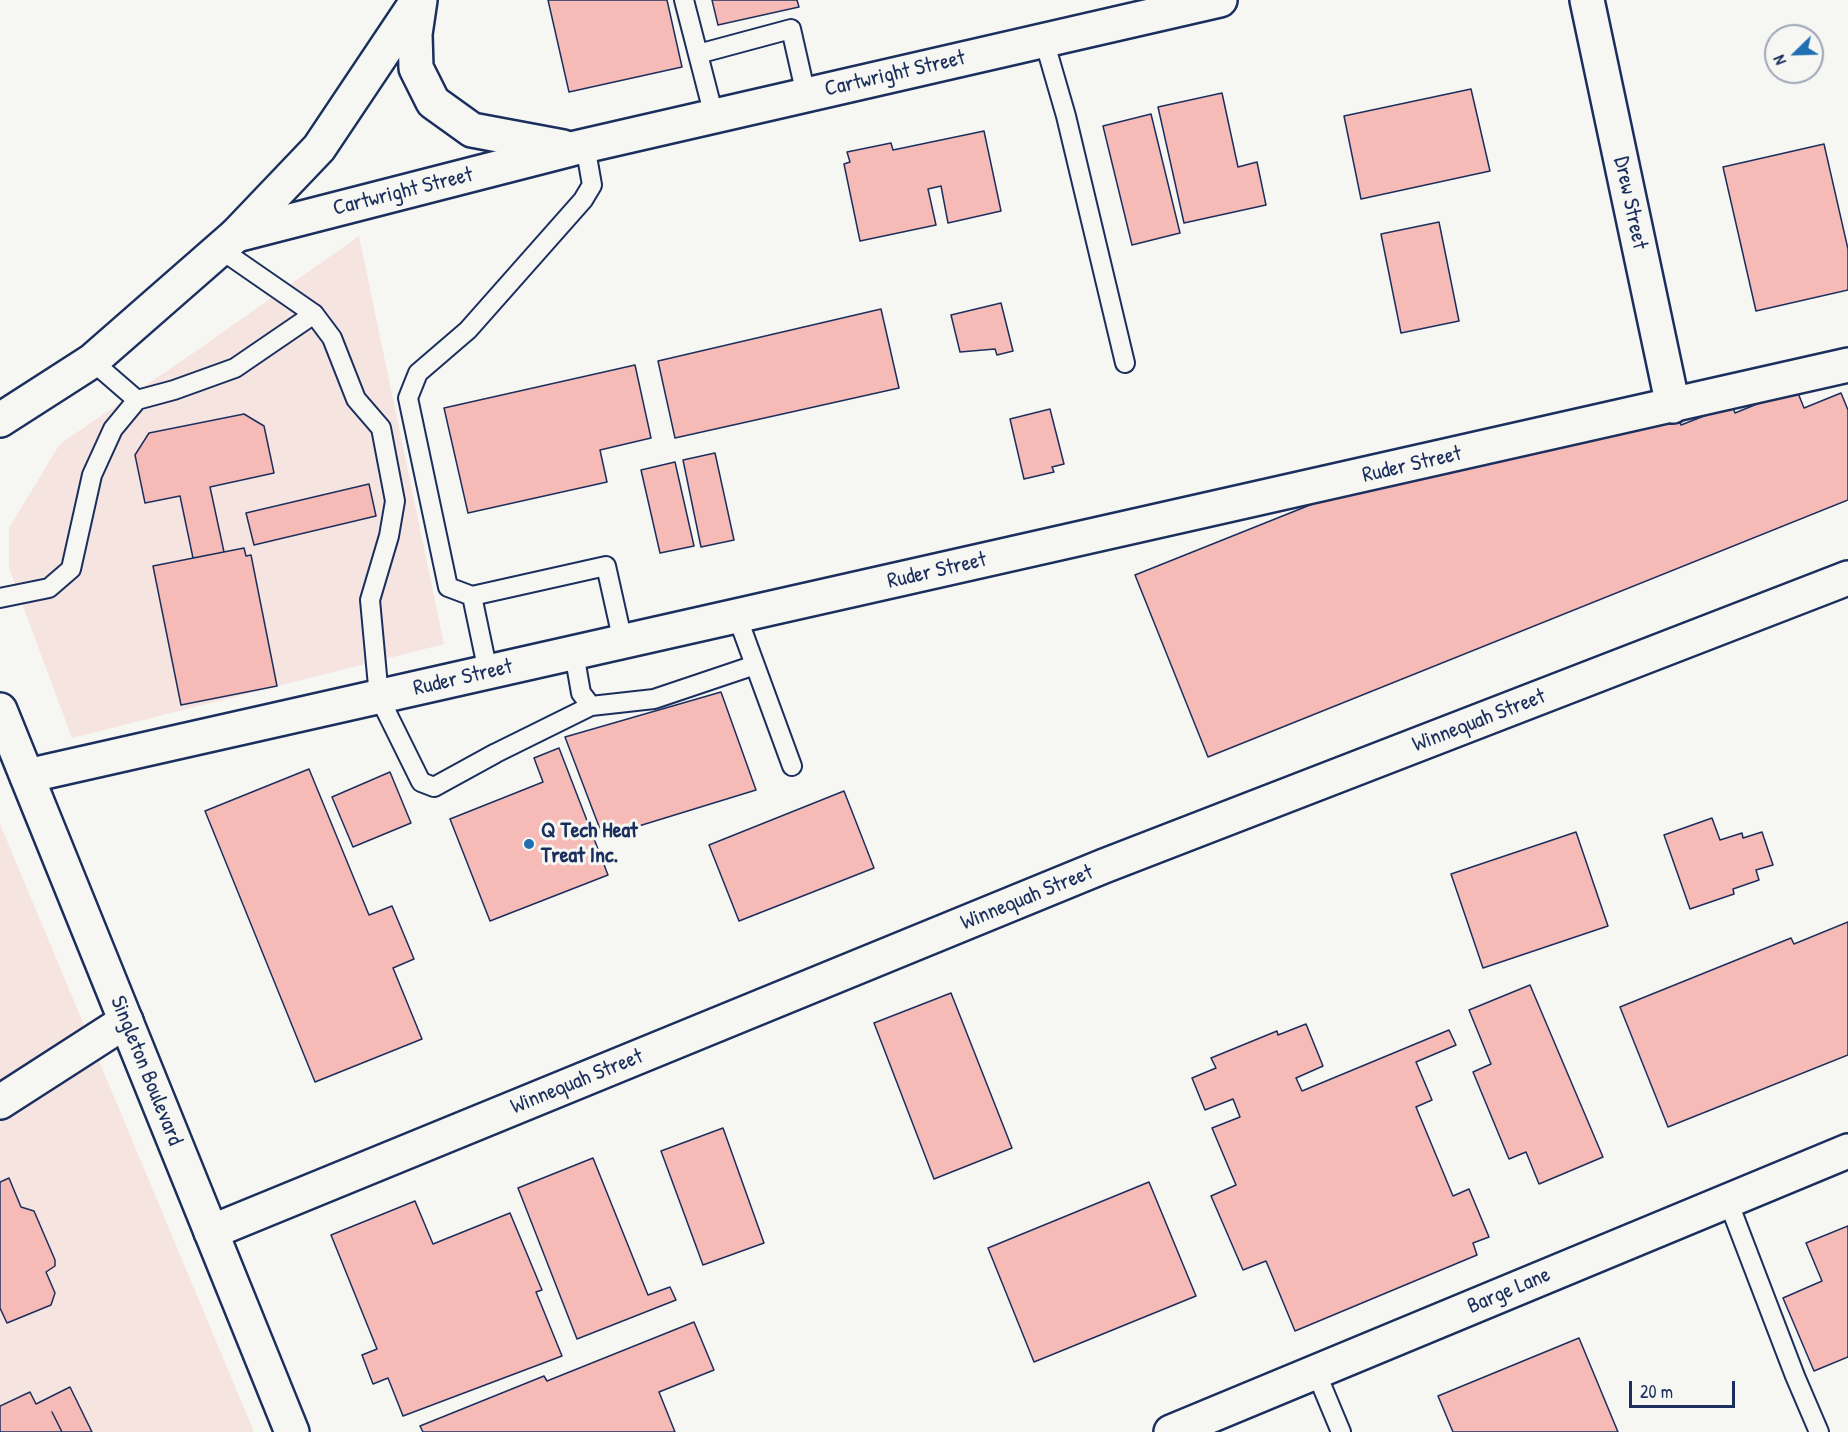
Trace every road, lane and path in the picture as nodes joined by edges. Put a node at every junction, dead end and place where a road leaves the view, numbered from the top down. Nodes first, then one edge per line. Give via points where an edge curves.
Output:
1 (419, 0) edge
2 (684, 0) edge
3 (1220, 0) edge
4 (1587, 0) edge
5 (1044, 40) junction
6 (698, 54) junction
7 (806, 95) junction
8 (714, 116) junction
9 (578, 147) junction
10 (228, 242) junction
11 (314, 314) junction
12 (92, 361) junction
13 (1125, 363) dead end
14 (1848, 365) edge
15 (137, 400) junction
16 (1673, 406) junction
17 (0, 420) edge
18 (1848, 578) edge
19 (472, 596) junction
20 (0, 597) edge
21 (737, 616) junction
22 (622, 642) junction
23 (574, 653) junction
24 (755, 665) junction
25 (488, 672) junction
26 (379, 697) junction
27 (591, 706) junction
28 (0, 710) edge
29 (792, 766) dead end
30 (27, 776) junction
31 (126, 1021) junction
32 (0, 1102) edge
33 (1848, 1151) edge
34 (1728, 1201) junction
35 (211, 1232) junction
36 (1316, 1372) junction
37 (292, 1432) edge
38 (1171, 1432) edge
39 (1341, 1432) edge
40 (1819, 1432) edge

1 - 9 street, Cartwright Street via 416,68 433,102 472,130
1 - 10 street via 319,148
2 - 6 lane
3 - 5 street, Cartwright Street
4 - 16 street, Drew Street
5 - 7 street, Cartwright Street
5 - 13 lane
6 - 7 lane via 790,29
6 - 8 lane
7 - 8 street, Cartwright Street
8 - 9 street, Cartwright Street
9 - 10 street, Cartwright Street
9 - 19 lane via 592,185 583,200 468,330 418,373 408,398 448,587
10 - 11 lane
10 - 12 street
11 - 15 lane via 235,369
11 - 26 lane via 332,338 356,399 381,428 394,501 389,536 370,600
12 - 15 lane
12 - 17 street
14 - 16 street, Ruder Street
15 - 20 lane via 113,429 92,475 71,569 49,588
16 - 21 street, Ruder Street
18 - 35 street, Winnequah Street via 1104,866
19 - 22 lane via 606,566
19 - 25 lane
21 - 22 street, Ruder Street
21 - 24 lane
22 - 23 street, Ruder Street
23 - 25 street, Ruder Street
23 - 27 lane via 581,693
24 - 27 lane via 654,699
24 - 29 lane
25 - 26 street, Ruder Street
26 - 27 lane via 422,782 434,787
26 - 30 street, Ruder Street
28 - 30 street, Singleton Boulevard
30 - 31 street, Singleton Boulevard
31 - 32 street
31 - 35 street, Singleton Boulevard
33 - 34 street, Barge Lane
34 - 36 street, Barge Lane
34 - 40 lane
35 - 37 street, Singleton Boulevard
36 - 38 street, Barge Lane
36 - 39 lane

